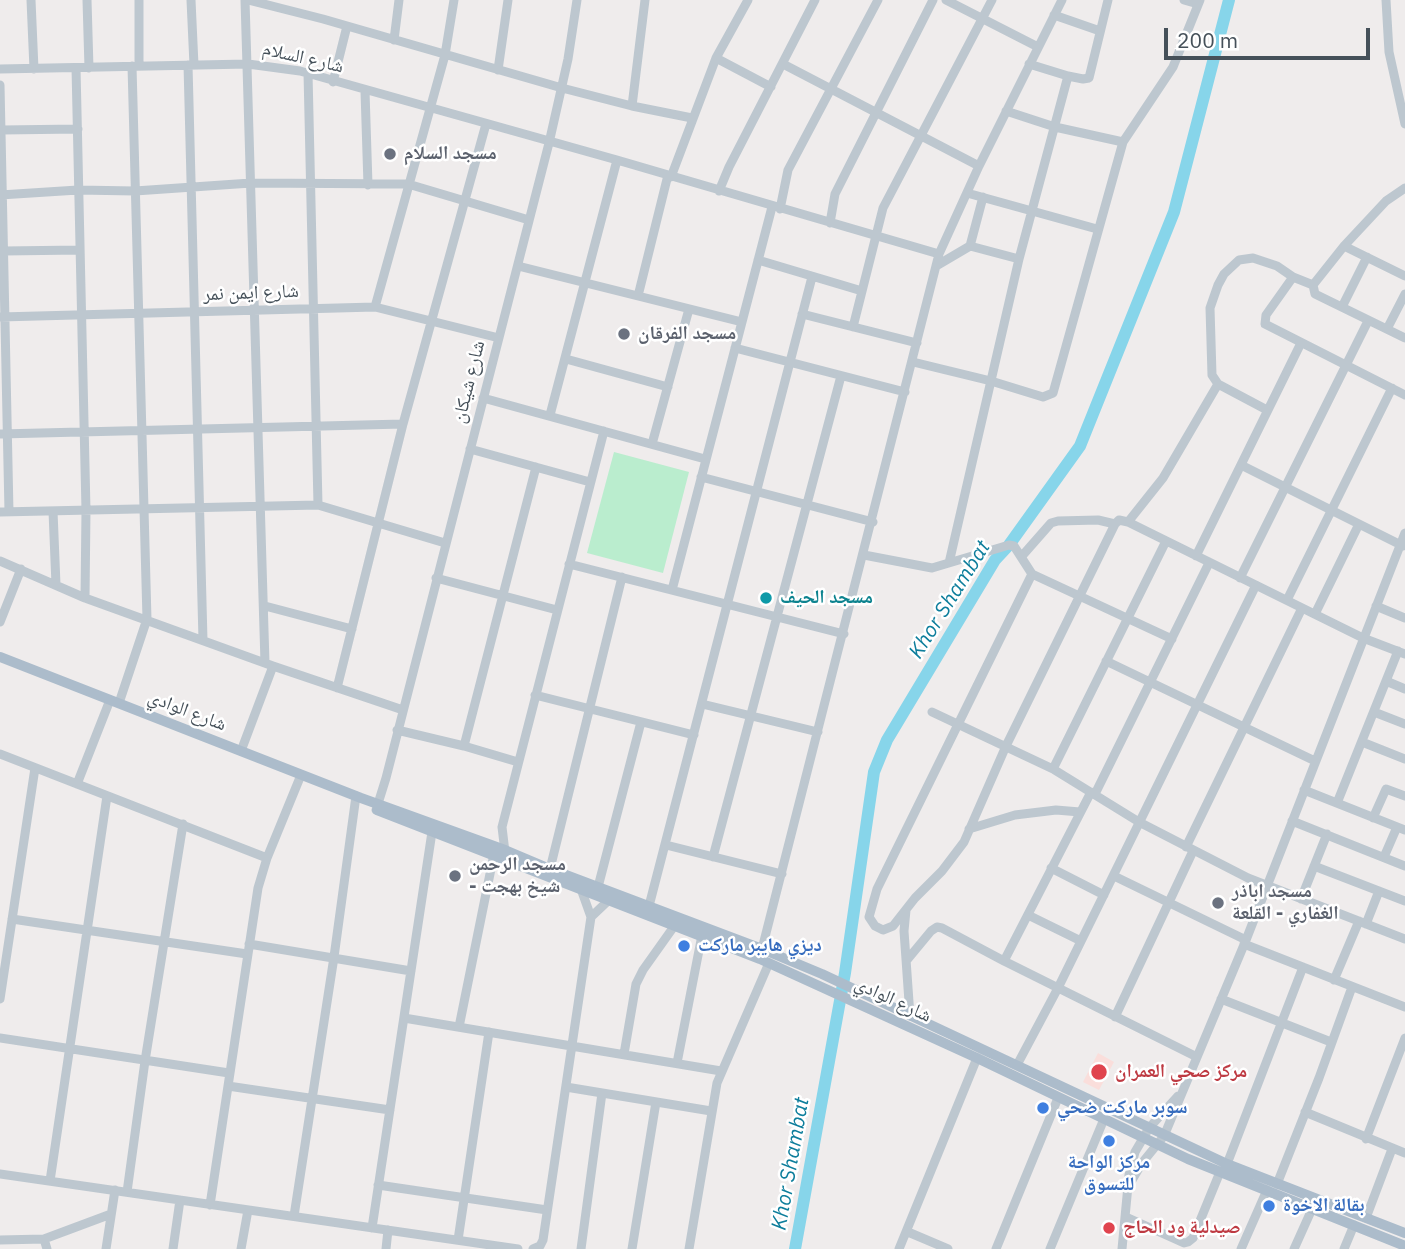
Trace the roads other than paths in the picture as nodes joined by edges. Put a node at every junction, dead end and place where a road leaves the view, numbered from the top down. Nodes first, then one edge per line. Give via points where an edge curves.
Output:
1 (31, 0) edge
2 (87, 0) edge
3 (139, 0) edge
4 (191, 0) edge
5 (247, 0) edge
6 (301, 0) edge
7 (399, 0) edge
8 (454, 0) edge
9 (508, 0) edge
10 (577, 0) edge
11 (645, 0) edge
12 (748, 0) edge
13 (815, 0) edge
14 (877, 0) edge
15 (933, 0) edge
16 (946, 0) edge
17 (992, 0) edge
18 (1062, 0) edge
19 (1108, 0) edge
20 (1184, 0) edge
21 (1386, 0) edge
22 (1199, 2) edge
23 (301, 13) junction
24 (1054, 16) junction
25 (982, 19) junction
26 (347, 26) junction
27 (1100, 31) junction
28 (394, 40) junction
29 (1038, 47) junction
30 (445, 55) junction
31 (716, 58) junction
32 (248, 64) junction
33 (783, 64) junction
34 (1029, 64) junction
35 (191, 65) junction
36 (135, 66) junction
37 (76, 68) junction
38 (89, 68) junction
39 (0, 69) edge
40 (34, 69) junction
41 (498, 71) junction
42 (308, 74) junction
43 (1068, 76) junction
44 (332, 82) junction
45 (0, 85) edge
46 (562, 88) junction
47 (771, 88) junction
48 (831, 89) junction
49 (365, 91) junction
50 (632, 106) junction
51 (430, 109) junction
52 (1006, 111) junction
53 (876, 113) junction
54 (692, 118) junction
55 (486, 124) junction
56 (1405, 124) edge
57 (1055, 127) junction
58 (78, 129) junction
59 (2, 130) junction
60 (921, 137) junction
61 (1123, 142) junction
62 (549, 143) junction
63 (617, 160) junction
64 (979, 166) junction
65 (669, 176) junction
66 (251, 183) junction
67 (408, 184) junction
68 (310, 185) junction
69 (368, 185) junction
70 (190, 188) junction
71 (1405, 188) edge
72 (78, 190) junction
73 (135, 191) junction
74 (719, 191) junction
75 (967, 192) junction
76 (1, 195) edge
77 (983, 197) junction
78 (464, 201) junction
79 (776, 208) junction
80 (1032, 211) junction
81 (529, 220) junction
82 (831, 223) junction
83 (1097, 229) junction
84 (877, 237) junction
85 (970, 246) junction
86 (1344, 246) junction
87 (80, 250) junction
88 (4, 251) junction
89 (939, 254) junction
90 (1367, 257) junction
91 (758, 260) junction
92 (1019, 260) junction
93 (518, 266) junction
94 (936, 266) junction
95 (1405, 276) edge
96 (812, 277) junction
97 (1293, 277) junction
98 (586, 283) junction
99 (1313, 285) junction
100 (862, 291) junction
101 (1405, 294) edge
102 (638, 296) junction
103 (375, 307) junction
104 (1342, 307) junction
105 (314, 308) junction
106 (253, 309) junction
107 (689, 309) junction
108 (194, 312) junction
109 (137, 313) junction
110 (802, 314) junction
111 (81, 315) junction
112 (3, 317) edge
113 (431, 321) junction
114 (1368, 321) junction
115 (742, 322) junction
116 (853, 327) junction
117 (1387, 330) junction
118 (499, 338) junction
119 (1405, 338) edge
120 (917, 343) junction
121 (1300, 343) junction
122 (735, 348) junction
123 (566, 359) junction
124 (913, 362) junction
125 (789, 363) junction
126 (1346, 365) junction
127 (841, 376) junction
128 (990, 381) junction
129 (1219, 384) junction
130 (668, 387) junction
131 (1392, 388) junction
132 (905, 392) junction
133 (1405, 395) edge
134 (483, 398) junction
135 (1268, 410) junction
136 (550, 415) junction
137 (403, 424) junction
138 (315, 425) junction
139 (257, 428) junction
140 (141, 430) junction
141 (198, 430) junction
142 (84, 431) junction
143 (604, 431) junction
144 (4, 434) edge
145 (652, 444) junction
146 (470, 449) junction
147 (705, 459) junction
148 (1241, 465) junction
149 (537, 467) junction
150 (701, 477) junction
151 (590, 482) junction
152 (1285, 487) junction
153 (755, 492) junction
154 (318, 505) junction
155 (259, 506) junction
156 (805, 506) junction
157 (201, 507) junction
158 (142, 508) junction
159 (86, 510) junction
160 (1332, 510) junction
161 (53, 511) junction
162 (4, 512) edge
163 (873, 522) junction
164 (1128, 522) junction
165 (378, 523) junction
166 (1115, 524) junction
167 (1359, 524) junction
168 (1405, 533) edge
169 (1166, 541) junction
170 (445, 543) junction
171 (1403, 545) edge
172 (864, 555) junction
173 (1022, 556) junction
174 (1196, 556) junction
175 (0, 561) edge
176 (949, 563) junction
177 (1209, 563) junction
178 (569, 564) junction
179 (21, 569) junction
180 (1032, 574) junction
181 (622, 577) junction
182 (436, 578) junction
183 (1240, 578) junction
184 (56, 585) junction
185 (1256, 585) junction
186 (672, 590) junction
187 (503, 596) junction
188 (1080, 596) junction
189 (85, 598) junction
190 (1287, 600) junction
191 (726, 604) junction
192 (265, 606) junction
193 (1376, 606) junction
194 (1302, 608) junction
195 (557, 610) junction
196 (1315, 614) junction
197 (777, 617) junction
198 (1405, 618) edge
199 (147, 619) junction
200 (1128, 619) junction
201 (0, 622) edge
202 (352, 629) junction
203 (844, 634) junction
204 (1363, 638) junction
205 (1172, 639) junction
206 (203, 640) junction
207 (1401, 653) edge
208 (0, 657) edge
209 (1106, 661) junction
210 (269, 665) junction
211 (1386, 681) junction
212 (1150, 682) junction
213 (337, 688) junction
214 (1405, 688) edge
215 (535, 695) junction
216 (114, 702) junction
217 (702, 704) junction
218 (1197, 705) junction
219 (590, 709) junction
220 (403, 710) junction
221 (932, 712) dead end
222 (1374, 712) junction
223 (751, 716) junction
224 (640, 722) junction
225 (960, 724) junction
226 (1405, 724) edge
227 (1244, 727) junction
228 (397, 730) junction
229 (818, 732) junction
230 (694, 735) junction
231 (1362, 742) junction
232 (464, 746) junction
233 (1006, 746) junction
234 (241, 751) junction
235 (0, 754) edge
236 (1405, 759) edge
237 (1315, 761) junction
238 (518, 762) junction
239 (35, 768) junction
240 (1053, 769) junction
241 (301, 775) junction
242 (77, 784) junction
243 (1304, 790) junction
244 (1093, 793) junction
245 (107, 796) junction
246 (1405, 796) edge
247 (358, 797) junction
248 (1336, 803) junction
249 (375, 805) junction
250 (1080, 812) junction
251 (1373, 818) junction
252 (1292, 821) junction
253 (1139, 822) junction
254 (183, 824) junction
255 (1401, 828) edge
256 (969, 829) junction
257 (432, 832) junction
258 (1327, 834) junction
259 (666, 845) junction
260 (1190, 849) junction
261 (501, 854) junction
262 (713, 857) junction
263 (1384, 857) junction
264 (267, 858) junction
265 (1314, 866) junction
266 (1405, 866) edge
267 (1052, 868) junction
268 (550, 869) junction
269 (782, 874) junction
270 (1114, 876) junction
271 (1268, 886) junction
272 (598, 887) junction
273 (581, 889) junction
274 (1379, 891) junction
275 (1104, 895) junction
276 (610, 899) junction
277 (1301, 899) junction
278 (1405, 901) edge
279 (1169, 903) junction
280 (649, 906) junction
281 (906, 908) junction
282 (1028, 915) junction
283 (591, 917) junction
284 (12, 919) junction
285 (1363, 922) junction
286 (676, 925) junction
287 (87, 932) junction
288 (702, 935) junction
289 (1405, 939) edge
290 (1082, 941) junction
291 (1245, 942) junction
292 (164, 943) junction
293 (249, 944) junction
294 (762, 949) junction
295 (247, 954) junction
296 (334, 957) junction
297 (907, 960) junction
298 (1004, 961) junction
299 (769, 962) junction
300 (2, 966) edge
301 (1303, 967) junction
302 (411, 971) junction
303 (821, 979) junction
304 (1334, 980) junction
305 (1352, 986) junction
306 (1058, 988) junction
307 (857, 996) junction
308 (0, 999) edge
309 (1221, 999) junction
310 (1405, 1007) edge
311 (910, 1016) junction
312 (1115, 1017) junction
313 (404, 1018) junction
314 (1281, 1023) junction
315 (458, 1027) junction
316 (489, 1032) junction
317 (0, 1038) edge
318 (1405, 1038) edge
319 (1331, 1042) junction
320 (572, 1046) junction
321 (71, 1049) junction
322 (624, 1054) junction
323 (977, 1058) junction
324 (1197, 1058) junction
325 (145, 1061) junction
326 (677, 1063) junction
327 (1017, 1065) junction
328 (721, 1070) junction
329 (229, 1073) junction
330 (228, 1086) junction
331 (566, 1087) junction
332 (602, 1093) junction
333 (1180, 1095) junction
334 (1058, 1098) junction
335 (312, 1100) junction
336 (656, 1102) junction
337 (390, 1110) junction
338 (711, 1111) junction
339 (1305, 1112) junction
340 (1104, 1119) junction
341 (1146, 1133) junction
342 (1366, 1139) junction
343 (1161, 1141) junction
344 (1392, 1149) junction
345 (1405, 1153) edge
346 (1223, 1168) junction
347 (0, 1174) edge
348 (50, 1181) junction
349 (378, 1185) junction
350 (1128, 1187) junction
351 (1272, 1187) junction
352 (116, 1191) junction
353 (127, 1192) junction
354 (465, 1197) junction
355 (180, 1200) junction
356 (210, 1205) junction
357 (1312, 1209) junction
358 (248, 1210) junction
359 (547, 1210) junction
360 (111, 1214) junction
361 (294, 1216) junction
362 (1126, 1217) junction
363 (1366, 1218) junction
364 (1354, 1225) junction
365 (372, 1228) junction
366 (388, 1230) junction
367 (908, 1232) junction
368 (1405, 1233) edge
369 (44, 1239) junction
370 (0, 1240) edge
371 (458, 1240) junction
372 (1399, 1246) edge
373 (506, 1248) edge
374 (539, 1248) edge
375 (47, 1249) edge
376 (106, 1249) edge
377 (173, 1249) edge
378 (241, 1249) edge
379 (386, 1249) edge
380 (518, 1249) edge
381 (581, 1249) edge
382 (632, 1249) edge
383 (689, 1249) edge
384 (900, 1249) edge
385 (948, 1249) edge
386 (996, 1249) edge
387 (1050, 1249) edge
388 (1122, 1249) edge
389 (1241, 1249) edge
390 (1294, 1249) edge
391 (1344, 1249) edge

1 - 40 street
2 - 38 street
3 - 36 street
4 - 35 street
5 - 23 street
5 - 32 street
6 - 23 street
7 - 28 street
8 - 30 street
9 - 41 street
10 - 46 street, شارع شيكان
11 - 50 street
12 - 31 street
13 - 33 street
14 - 48 street
15 - 53 street
16 - 25 street
17 - 25 street
18 - 24 street
19 - 27 street
20 - 22 street
21 - 56 street via 1389,52
22 - 61 street via 1173,67
23 - 26 street
24 - 27 street
24 - 29 street
25 - 29 street
25 - 60 street
26 - 28 street
26 - 44 street
27 - 43 street via 1089,78
28 - 30 street
29 - 34 street
30 - 41 street
30 - 51 street
31 - 47 street
31 - 54 street
32 - 35 street, شارع السلام
32 - 42 street, شارع السلام
32 - 66 street
33 - 47 street
33 - 48 street
34 - 43 street
34 - 52 street
35 - 36 street, شارع السلام
35 - 70 street
36 - 38 street, شارع السلام
36 - 73 street
37 - 38 street, شارع السلام
37 - 40 street, شارع السلام
37 - 58 street
39 - 40 street, شارع السلام
41 - 46 street
42 - 44 street, شارع السلام
42 - 68 street
43 - 57 street
44 - 49 street, شارع السلام
45 - 59 street
46 - 50 street
46 - 62 street, شارع شيكان
47 - 74 street
48 - 53 street
48 - 79 street via 788,170
49 - 51 street, شارع السلام
49 - 69 street
50 - 54 street
51 - 55 street, شارع السلام
51 - 67 street
52 - 57 street
52 - 64 street
53 - 60 street
53 - 82 street via 835,194
54 - 65 street
55 - 62 street, شارع السلام
55 - 78 street
57 - 61 street
57 - 80 street
58 - 59 street
58 - 72 street
59 - 76 street
60 - 64 street
60 - 84 street via 883,208
61 - 83 street
62 - 63 street, شارع السلام
62 - 81 street, شارع شيكان
63 - 65 street, شارع السلام
63 - 98 street
64 - 75 street
65 - 74 street, شارع السلام
65 - 102 street
66 - 68 street
66 - 70 street
66 - 106 street
67 - 69 street
67 - 78 street
67 - 103 street
68 - 69 street
68 - 105 street
70 - 73 street
70 - 108 street
71 - 86 street via 1386,201
72 - 73 street
72 - 76 street
72 - 87 street
73 - 109 street
74 - 79 street, شارع السلام
75 - 77 street
75 - 89 street
76 - 88 street
77 - 80 street
77 - 85 street
78 - 81 street
78 - 113 street
79 - 82 street, شارع السلام
79 - 91 street
80 - 83 street
80 - 92 street
81 - 93 street, شارع شيكان
82 - 84 street, شارع السلام
83 - 128 street via 1053,393 1043,397
84 - 89 street, شارع السلام
84 - 100 street
85 - 92 street
85 - 94 street
86 - 90 street
86 - 99 street
87 - 88 street
87 - 111 street
88 - 112 street
89 - 94 street
90 - 95 street
90 - 104 street
91 - 96 street
91 - 115 street
92 - 128 street
93 - 98 street
93 - 118 street, شارع شيكان
94 - 120 street
96 - 100 street
96 - 110 street
97 - 99 street
97 - 121 street via 1264,320 1269,328
97 - 129 street via 1253,258 1240,260 1224,274 1210,308 1212,376
98 - 102 street
98 - 123 street
99 - 104 street via 1315,294
100 - 116 street
101 - 117 street
102 - 107 street
103 - 105 street, شارع ايمن نمر
103 - 113 street, شارع ايمن نمر
104 - 114 street
105 - 106 street, شارع ايمن نمر
105 - 138 street
106 - 108 street, شارع ايمن نمر
106 - 139 street
107 - 115 street
107 - 130 street
108 - 109 street, شارع ايمن نمر
108 - 141 street
109 - 111 street, شارع ايمن نمر
109 - 140 street
110 - 116 street
110 - 125 street
111 - 112 street, شارع ايمن نمر
111 - 142 street
112 - 144 street
113 - 118 street, شارع ايمن نمر
113 - 137 street
114 - 117 street
114 - 126 street
115 - 122 street
116 - 120 street
117 - 119 street
118 - 134 street, شارع شيكان
120 - 124 street
121 - 126 street
121 - 135 street
122 - 125 street
122 - 147 street
123 - 130 street
123 - 136 street
124 - 128 street
124 - 132 street
125 - 127 street
125 - 153 street
126 - 131 street
126 - 152 street
127 - 132 street
127 - 156 street
128 - 176 street
129 - 135 street
129 - 164 street via 1163,478
130 - 145 street
131 - 133 street
131 - 160 street
132 - 163 street
134 - 136 street
134 - 146 street, شارع شيكان
135 - 148 street
136 - 143 street
137 - 138 street
137 - 165 street
138 - 139 street
138 - 154 street
139 - 141 street
139 - 155 street
140 - 141 street
140 - 142 street
140 - 158 street
141 - 157 street
142 - 144 street
142 - 159 street
143 - 145 street
143 - 151 street
144 - 162 street
145 - 147 street
146 - 149 street
146 - 170 street, شارع شيكان
147 - 150 street
148 - 152 street
148 - 174 street
149 - 151 street
149 - 187 street
150 - 153 street
150 - 186 street
151 - 178 street
152 - 160 street
152 - 183 street
153 - 156 street
153 - 191 street
154 - 155 street
154 - 165 street
155 - 157 street
155 - 192 street
156 - 163 street
156 - 197 street
157 - 158 street
157 - 206 street
158 - 159 street
158 - 199 street
159 - 161 street
159 - 189 street
160 - 167 street
160 - 190 street
161 - 162 street
161 - 184 street
163 - 172 street
164 - 166 street
164 - 169 street
165 - 170 street
165 - 202 street
166 - 173 street via 1098,520 1051,523
166 - 188 street
167 - 171 street
167 - 196 street
168 - 171 street
169 - 174 street
169 - 200 street
170 - 182 street, شارع شيكان
171 - 193 street
172 - 176 street via 932,568
172 - 203 street
173 - 176 street via 1009,545
173 - 180 street
174 - 177 street
175 - 179 street
177 - 183 street
177 - 205 street
178 - 181 street
178 - 195 street
179 - 184 street
179 - 201 street
180 - 188 street
180 - 225 street
181 - 186 street
181 - 219 street
182 - 187 street
182 - 220 street, شارع شيكان
183 - 185 street
184 - 189 street
185 - 190 street
185 - 218 street
186 - 191 street
187 - 195 street
187 - 232 street
188 - 200 street
188 - 233 street
189 - 199 street
190 - 194 street
191 - 197 street
191 - 217 street
192 - 202 street
192 - 210 street
193 - 198 street
193 - 204 street
194 - 196 street
194 - 227 street
195 - 215 street
196 - 204 street
197 - 203 street
197 - 223 street
199 - 206 street
199 - 216 street
200 - 205 street
200 - 209 street
202 - 213 street
203 - 229 street
204 - 207 street
204 - 237 street
205 - 212 street
206 - 210 street
207 - 211 street
208 - 216 main road, شارع الوادي
209 - 212 street
209 - 240 street
210 - 213 street
210 - 234 street
211 - 214 street
211 - 222 street
212 - 218 street
212 - 244 street
213 - 220 street
215 - 219 street
215 - 238 street
216 - 234 main road, شارع الوادي
216 - 242 street
217 - 223 street
217 - 230 street
218 - 227 street
218 - 253 street
219 - 224 street
219 - 268 street
220 - 228 street, شارع شيكان
221 - 225 street
222 - 226 street
222 - 231 street
223 - 229 street
223 - 262 street
224 - 230 street
224 - 272 street
225 - 233 street
225 - 281 street via 877,889 869,917 883,930 893,926
227 - 237 street
227 - 260 street
228 - 232 street
228 - 249 street, شارع شيكان
229 - 269 street
230 - 259 street
231 - 236 street
231 - 248 street
232 - 238 street
233 - 240 street
233 - 256 street
234 - 241 main road, شارع الوادي
235 - 239 street
237 - 243 street
238 - 261 street via 502,827
239 - 242 street
239 - 284 street
240 - 244 street
241 - 247 main road, شارع الوادي
241 - 264 street
242 - 245 street
243 - 248 street
243 - 252 street
244 - 250 street
244 - 253 street
245 - 254 street
245 - 287 street
246 - 251 street via 1386,789
247 - 249 main road, شارع الوادي
247 - 296 street
248 - 251 street
249 - 257 main road, شارع الوادي
249 - 261 main road, شارع الوادي
250 - 256 street via 1015,815
250 - 267 street
251 - 255 street
252 - 258 street
252 - 271 street
253 - 260 street
253 - 270 street
254 - 264 street
254 - 292 street
255 - 263 street
256 - 281 street via 954,856
257 - 261 main road, شارع الوادي
257 - 302 street
258 - 263 street
258 - 265 street
259 - 262 street
259 - 280 street
260 - 271 street
260 - 279 street
261 - 268 main road, شارع الوادي
261 - 273 main road, شارع الوادي
261 - 315 street
262 - 269 street
263 - 266 street
264 - 293 street
265 - 274 street
265 - 277 street
267 - 275 street
267 - 282 street
268 - 272 main road, شارع الوادي
269 - 294 street
270 - 275 street
270 - 279 street
271 - 277 street
271 - 291 street
272 - 280 main road, شارع الوادي
273 - 276 main road, شارع الوادي
273 - 283 street
274 - 278 street
274 - 285 street
275 - 290 street
276 - 283 street
276 - 286 main road, شارع الوادي
277 - 285 street
279 - 291 street
279 - 312 street
280 - 294 main road, شارع الوادي
281 - 297 street
282 - 290 street
282 - 298 street
283 - 320 street
284 - 287 street
284 - 300 street
285 - 289 street
285 - 304 street
286 - 288 main road, شارع الوادي
286 - 322 street via 638,978
287 - 292 street
287 - 321 street
288 - 299 main road, شارع الوادي
288 - 326 street
290 - 306 street
291 - 301 street
291 - 309 street
292 - 295 street
292 - 325 street
293 - 295 street
293 - 296 street
294 - 303 main road, شارع الوادي
295 - 329 street
296 - 302 street
296 - 335 street
297 - 298 street via 937,927
297 - 311 street
298 - 306 street
299 - 303 main road, شارع الوادي
299 - 328 street
300 - 308 street
301 - 304 street
301 - 314 street
302 - 313 street
303 - 307 main road, شارع الوادي
304 - 305 street
305 - 310 street
305 - 319 street
306 - 312 street
306 - 327 street
307 - 311 main road, شارع الوادي
307 - 323 main road, شارع الوادي
309 - 314 street
309 - 324 street
311 - 327 main road, شارع الوادي
312 - 324 street
313 - 315 street
313 - 337 street
314 - 319 street
314 - 346 street
315 - 316 street
316 - 320 street
316 - 354 street
317 - 321 street
318 - 342 street
319 - 339 street
320 - 322 street
320 - 331 street
321 - 325 street
321 - 348 street
322 - 326 street
323 - 334 main road, شارع الوادي
323 - 367 street
324 - 333 street
325 - 329 street
325 - 353 street
326 - 328 street
327 - 341 main road, شارع الوادي
328 - 338 street
329 - 330 street
330 - 335 street
330 - 356 street
331 - 332 street
331 - 359 street
332 - 336 street
332 - 381 street
333 - 341 street
333 - 343 street
334 - 340 main road, شارع الوادي
334 - 386 street
335 - 337 street
335 - 361 street
336 - 338 street
336 - 382 street
337 - 349 street
338 - 383 street
339 - 342 street
339 - 351 street
340 - 341 main road, شارع الوادي
340 - 387 street
341 - 343 main road, شارع الوادي
341 - 350 street via 1133,1159
342 - 344 street
343 - 346 main road, شارع الوادي
343 - 350 street
344 - 345 street
344 - 363 street
346 - 351 main road, شارع الوادي
346 - 362 street via 1188,1242
347 - 348 street
348 - 352 street
349 - 354 street
349 - 365 street
350 - 362 street
351 - 357 main road, شارع الوادي
351 - 363 main road, شارع الوادي
351 - 389 street
352 - 353 street
352 - 360 street
353 - 355 street
354 - 359 street
354 - 371 street
355 - 356 street
355 - 377 street
356 - 358 street
357 - 364 main road, شارع الوادي
357 - 390 street
358 - 361 street
358 - 378 street
359 - 374 street
360 - 369 street
360 - 376 street
361 - 365 street
362 - 388 street
363 - 368 main road, شارع الوادي
364 - 372 main road, شارع الوادي
364 - 391 street
365 - 366 street
366 - 371 street
366 - 379 street
367 - 384 street
367 - 385 street
369 - 370 street
369 - 375 street
371 - 373 street
373 - 380 street

